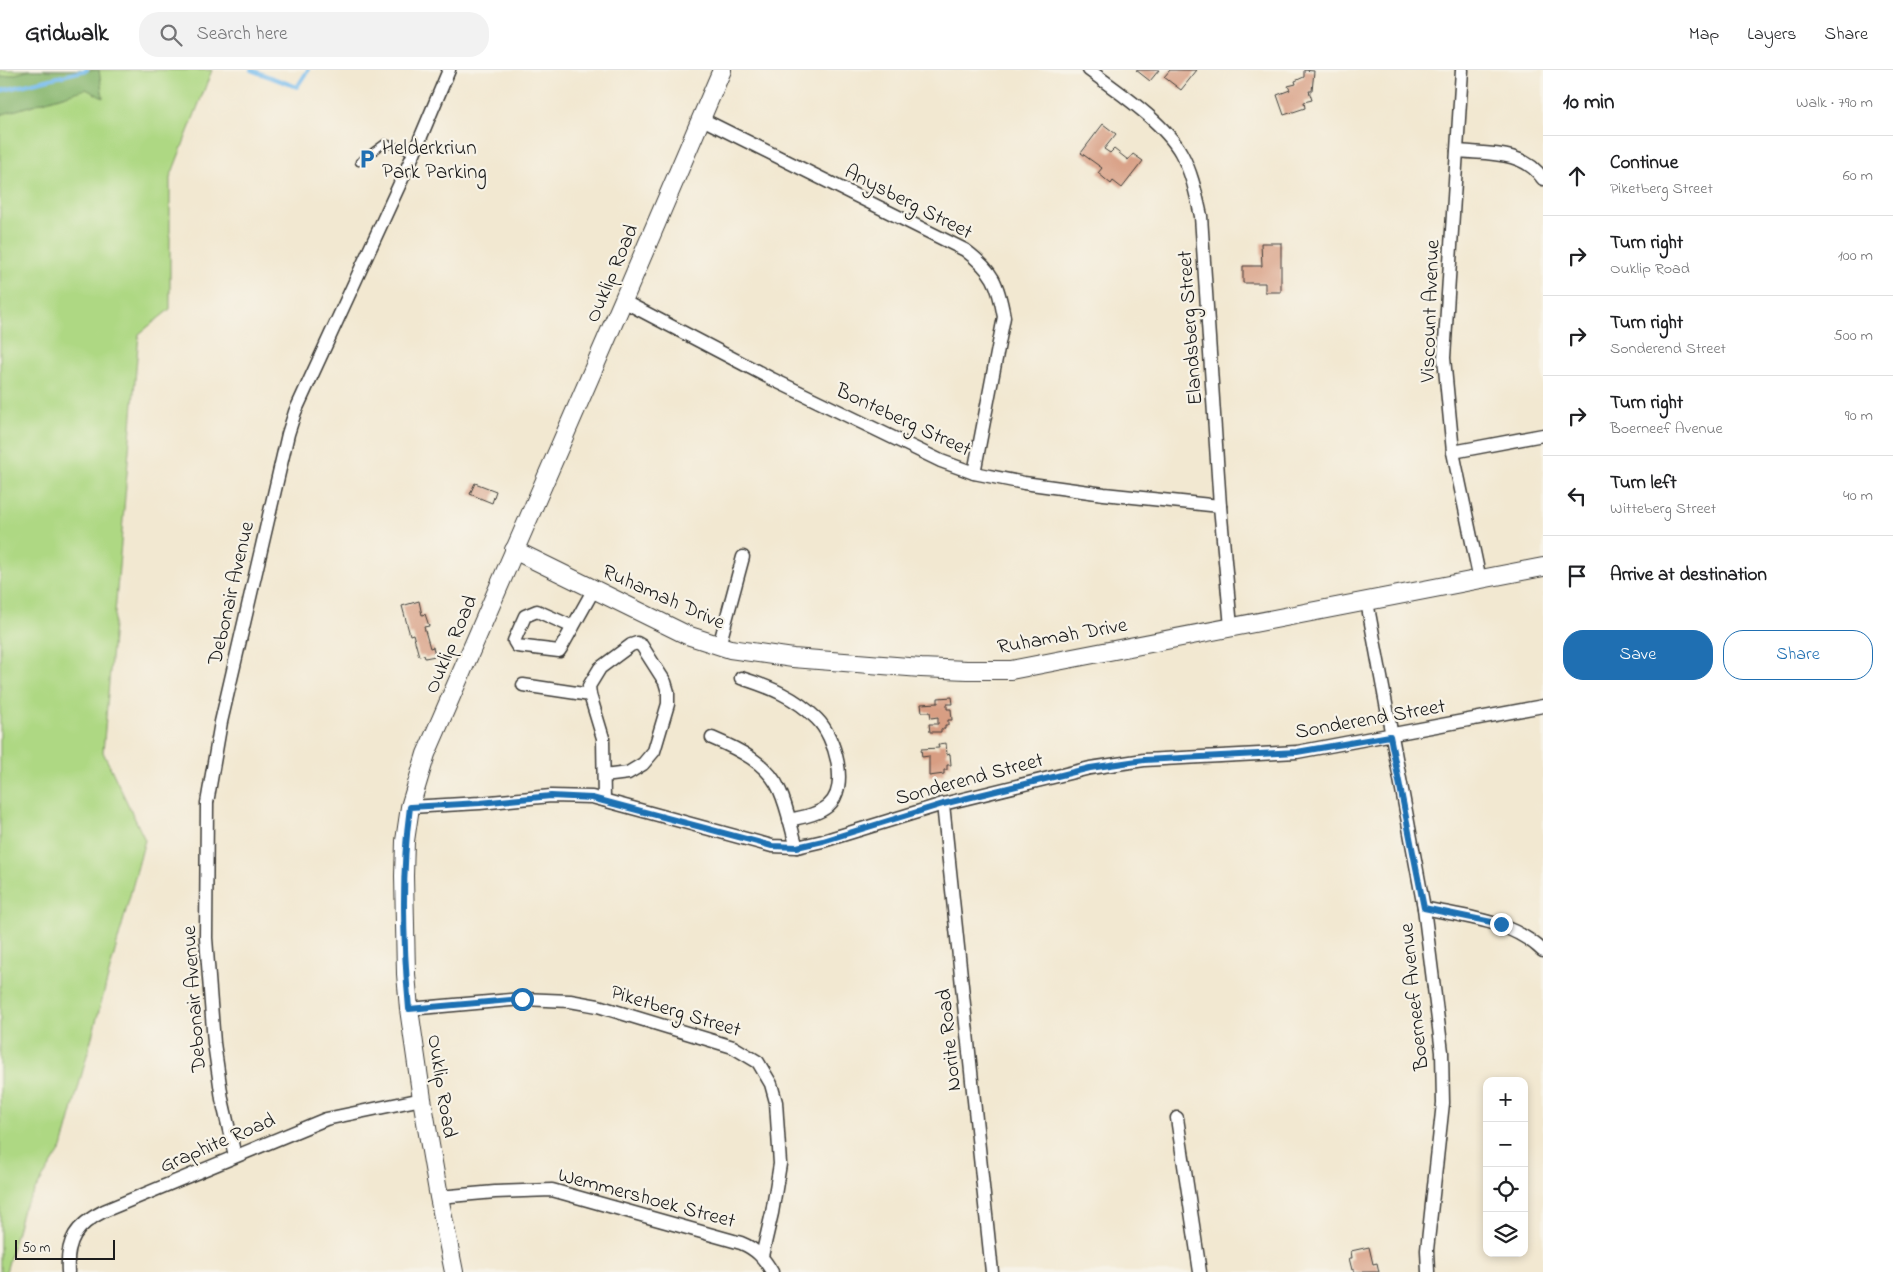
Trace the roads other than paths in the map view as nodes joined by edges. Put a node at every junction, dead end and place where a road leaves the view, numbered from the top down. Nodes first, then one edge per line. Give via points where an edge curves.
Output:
1 (449, 70) edge
2 (722, 70) edge
3 (1089, 70) edge
4 (1462, 70) edge
5 (702, 119) junction
6 (1457, 151) junction
7 (414, 153) junction
8 (359, 162) dead end
9 (1543, 179) edge
10 (623, 301) junction
11 (1543, 435) edge
12 (1453, 452) junction
13 (974, 474) junction
14 (1220, 506) junction
15 (514, 550) junction
16 (743, 557) dead end
17 (1543, 567) edge
18 (1480, 580) junction
19 (594, 589) junction
20 (1367, 602) junction
21 (573, 627) dead end
22 (1231, 627) junction
23 (719, 646) junction
24 (741, 678) dead end
25 (523, 685) dead end
26 (590, 695) junction
27 (1543, 706) edge
28 (1390, 736) junction
29 (712, 738) dead end
30 (604, 776) junction
31 (604, 800) junction
32 (943, 804) junction
33 (410, 807) junction
34 (789, 820) junction
35 (797, 847) junction
36 (1424, 908) junction
37 (1543, 951) edge
38 (409, 1009) junction
39 (422, 1099) junction
40 (1177, 1118) dead end
41 (235, 1156) junction
42 (439, 1197) junction
43 (762, 1256) junction
44 (68, 1272) edge
45 (454, 1272) edge
46 (772, 1272) edge
47 (992, 1272) edge
48 (1200, 1272) edge
49 (1428, 1272) edge

1 - 7 street, Debonair Avenue
2 - 5 street, Ouklip Road
3 - 14 street, Elandsberg Street via 1160,127 1180,153 1193,182 1202,216
4 - 6 street, Viscount Avenue
5 - 10 street, Ouklip Road
5 - 13 street, Anysberg Street via 965,250 986,268 1000,291 1004,317
6 - 9 street via 1514,156 1530,165
6 - 12 street, Viscount Avenue via 1444,358
7 - 8 lane via 384,143
7 - 41 street, Debonair Avenue via 294,412 223,712 208,792 207,954 217,1064
10 - 13 street, Bonteberg Street via 772,379
10 - 15 street, Ouklip Road
11 - 12 street
12 - 18 street, Viscount Avenue
13 - 14 street, Bonteberg Street via 1104,494
14 - 22 street, Elandsberg Street
15 - 19 street, Ruhamah Drive
15 - 33 street, Ouklip Road via 426,754
16 - 23 street
17 - 18 street, Ruhamah Drive
18 - 20 street, Ruhamah Drive
19 - 21 street
19 - 23 street, Ruhamah Drive via 687,635
20 - 22 street, Ruhamah Drive
20 - 28 street, Boerneef Avenue
22 - 23 street, Ruhamah Drive via 1011,670 939,669 793,658
24 - 34 street via 772,688 797,702 818,719 836,751 839,780 835,798 814,814
25 - 26 street
26 - 30 street via 603,738
26 - 30 street via 589,686 600,668 637,643 665,682 668,692 668,704 652,756 628,773
27 - 28 street, Sonderend Street
28 - 32 street, Sonderend Street via 1297,752 1144,760 1090,768
28 - 36 street, Boerneef Avenue
29 - 34 street via 763,766 781,792
30 - 31 street
31 - 33 street, Sonderend Street via 551,796
31 - 35 street, Sonderend Street via 772,846
32 - 35 street, Sonderend Street
32 - 47 street, Norite Road
33 - 38 street, Ouklip Road via 404,876
34 - 35 street
36 - 37 street via 1501,924
36 - 49 street, Boerneef Avenue via 1442,1052 1444,1103 1427,1250
38 - 39 street, Ouklip Road
38 - 43 street, Piketberg Street via 522,999 598,1006 734,1047 758,1062 771,1084 776,1102 780,1153 777,1187
39 - 41 street, Graphite Road via 326,1119
39 - 42 street, Ouklip Road
40 - 48 street
41 - 44 street, Graphite Road via 84,1222 69,1249
42 - 43 street, Wemmershoek Street via 552,1190 741,1243
42 - 45 street, Ouklip Road
43 - 46 street, Wemmershoek Street

